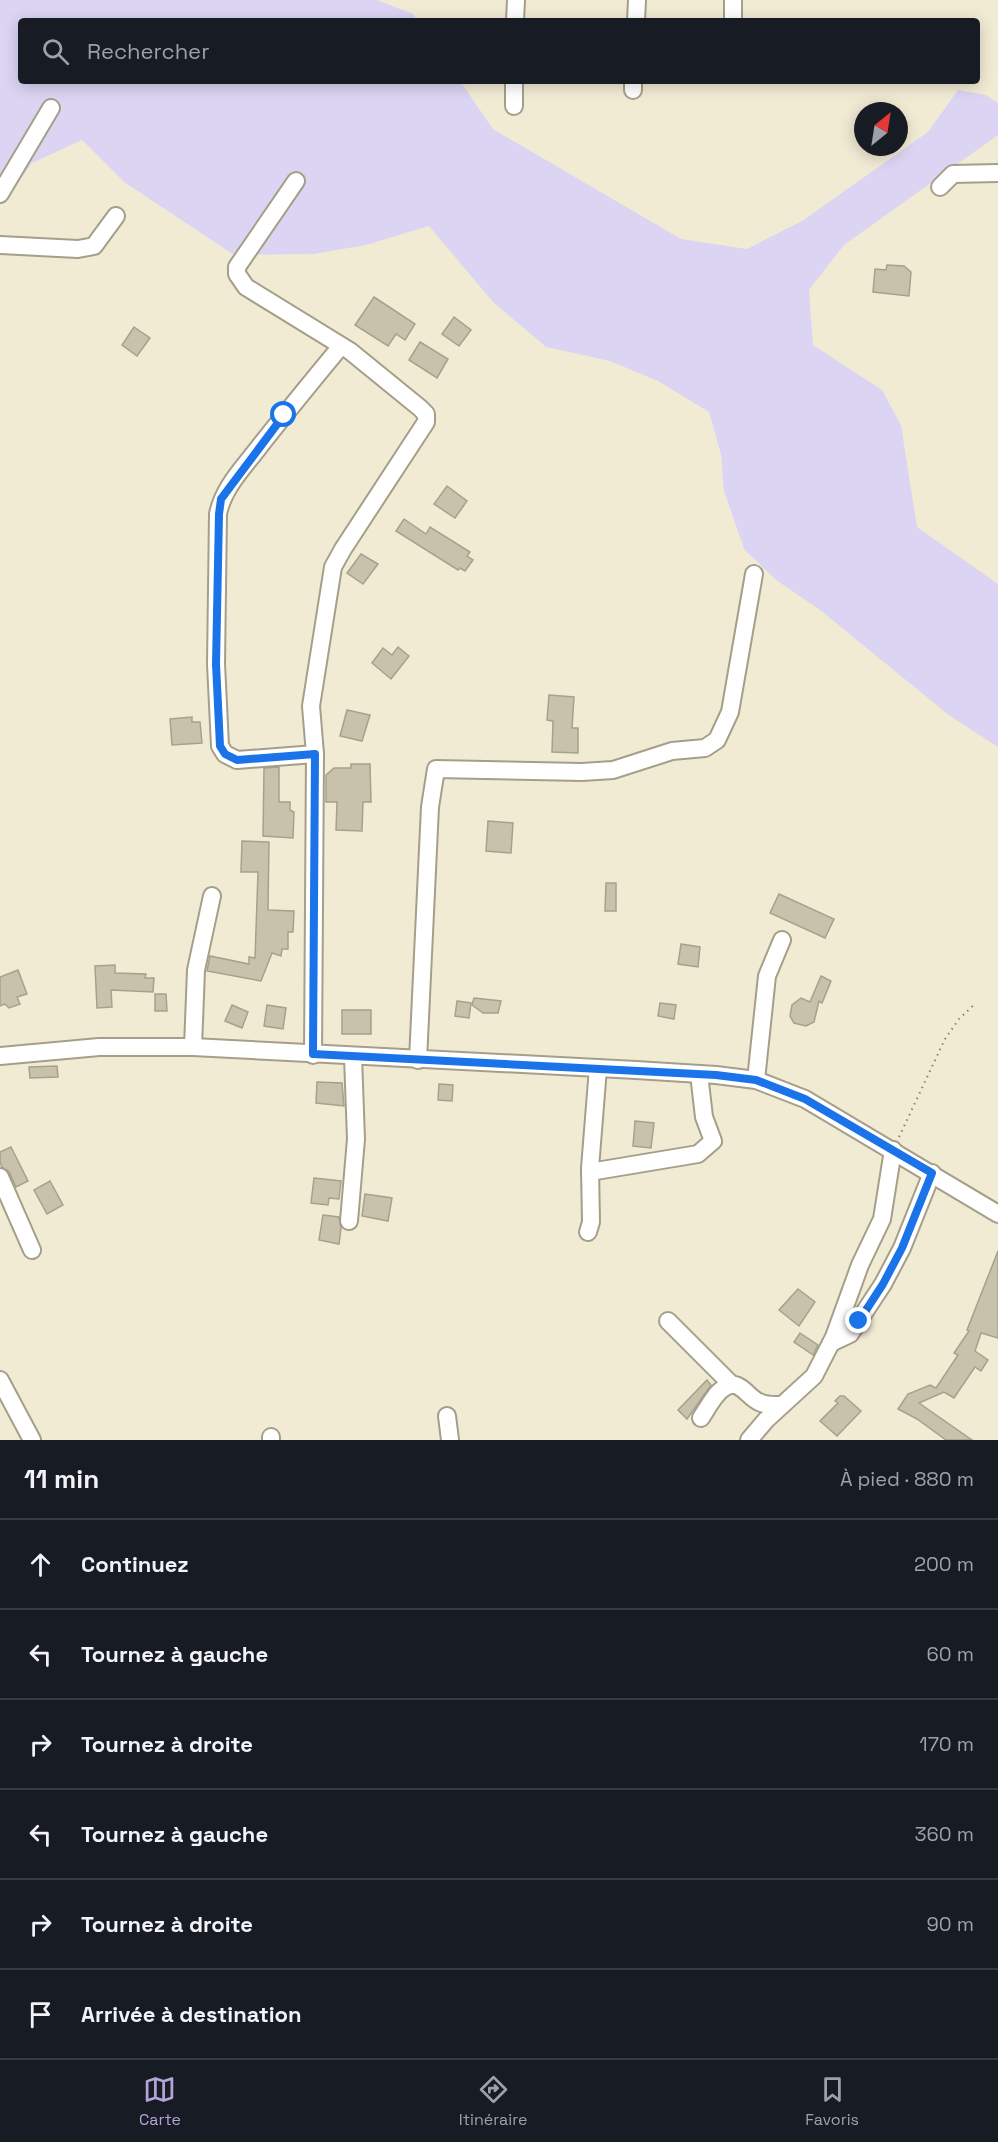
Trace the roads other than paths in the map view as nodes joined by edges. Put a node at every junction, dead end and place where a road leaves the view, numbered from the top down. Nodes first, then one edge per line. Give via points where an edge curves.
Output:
1 (516, 0) edge
2 (638, 0) edge
3 (733, 0) edge
4 (515, 18) edge
5 (636, 18) edge
6 (733, 18) edge
7 (514, 84) edge
8 (514, 106) dead end
9 (51, 108) dead end
10 (998, 173) edge
11 (296, 182) dead end
12 (940, 187) dead end
13 (0, 194) edge
14 (116, 216) dead end
15 (0, 245) edge
16 (341, 346) junction
17 (754, 574) dead end
18 (315, 754) junction
19 (212, 896) dead end
20 (782, 940) dead end
21 (194, 1047) junction
22 (313, 1054) junction
23 (0, 1056) edge
24 (353, 1057) junction
25 (418, 1060) junction
26 (598, 1068) junction
27 (699, 1074) junction
28 (756, 1080) junction
29 (893, 1150) junction
30 (590, 1172) junction
31 (932, 1173) junction
32 (0, 1177) edge
33 (998, 1214) edge
34 (349, 1221) dead end
35 (588, 1232) dead end
36 (32, 1250) dead end
37 (668, 1321) dead end
38 (831, 1342) junction
39 (0, 1380) edge
40 (732, 1385) junction
41 (782, 1405) junction
42 (447, 1416) dead end
43 (701, 1418) dead end
44 (32, 1440) edge
45 (450, 1440) edge
46 (749, 1440) edge

1 - 4 street
2 - 5 street
3 - 6 street
7 - 8 street
9 - 13 street
10 - 12 street via 953,174
11 - 16 street via 237,267 237,274 246,287
14 - 15 street via 94,246 78,249
16 - 18 street via 420,408 426,414 426,422 333,567 311,705
16 - 18 street via 233,482 221,499 219,514 216,664 220,746 237,760
17 - 25 street via 730,712 717,740 705,748 672,751 613,770 436,769 429,819
18 - 22 street
19 - 21 street via 196,970
20 - 28 street via 767,976
21 - 22 street
21 - 23 street via 99,1047
22 - 24 street
24 - 25 street
24 - 34 street via 357,1139
25 - 26 street
26 - 27 street
26 - 30 street
27 - 28 street
27 - 30 street via 704,1116 713,1141 698,1154
28 - 29 street via 805,1099
29 - 31 street
29 - 38 street via 882,1219
30 - 35 street
31 - 33 street
31 - 38 street via 883,1284 850,1334
32 - 36 street
37 - 40 street
38 - 41 street via 813,1376
39 - 44 street
40 - 41 street via 744,1388 759,1402
40 - 43 street via 723,1388
41 - 46 street
42 - 45 street

